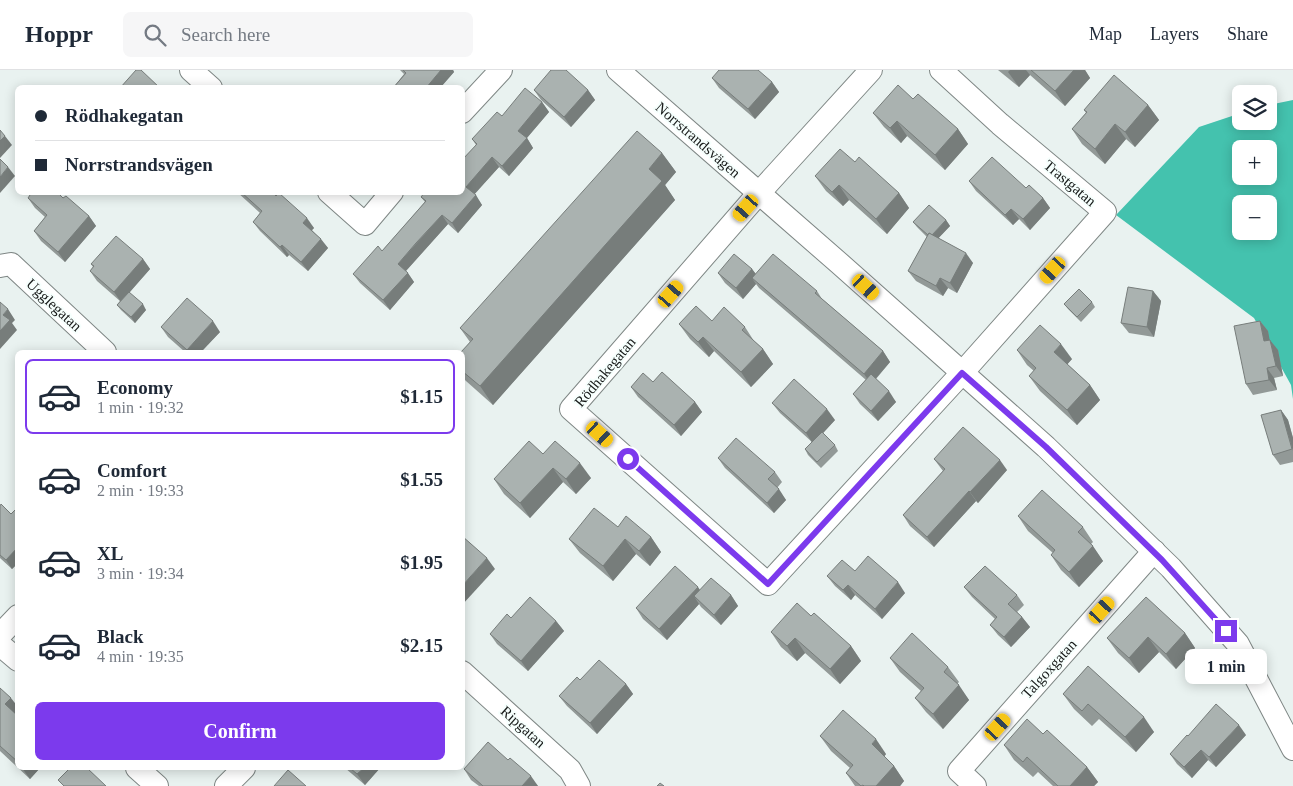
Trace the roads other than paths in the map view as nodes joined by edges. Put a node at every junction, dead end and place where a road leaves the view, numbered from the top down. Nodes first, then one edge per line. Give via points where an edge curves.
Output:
1 (191, 70) edge
2 (501, 70) edge
3 (618, 70) edge
4 (871, 70) edge
5 (942, 70) edge
6 (208, 85) edge
7 (465, 109) edge
8 (759, 193) junction
9 (332, 195) edge
10 (389, 195) edge
11 (0, 266) edge
12 (103, 350) edge
13 (962, 373) junction
14 (1154, 551) junction
15 (15, 619) edge
16 (0, 635) edge
17 (0, 645) edge
18 (15, 658) edge
19 (465, 675) edge
20 (1293, 749) edge
21 (139, 770) edge
22 (242, 770) edge
23 (158, 786) edge
24 (226, 786) edge
25 (579, 786) edge
26 (975, 786) edge

1 - 6 street
2 - 7 street
3 - 8 street, Norrstrandsvägen
4 - 8 street
5 - 13 street, Trastgatan via 1000,124 1105,212
8 - 13 street, Norrstrandsvägen
8 - 13 street, Rödhakegatan via 571,409 768,584
9 - 10 street via 365,224
11 - 12 street, Ugglegatan via 10,264
13 - 14 street, Norrstrandsvägen via 1046,447
14 - 20 street, Norrstrandsvägen via 1238,644
14 - 26 street, Talgoxgatan via 958,771
15 - 16 street
17 - 18 street
19 - 25 street, Ripgatan via 570,770
21 - 23 street
22 - 24 street

